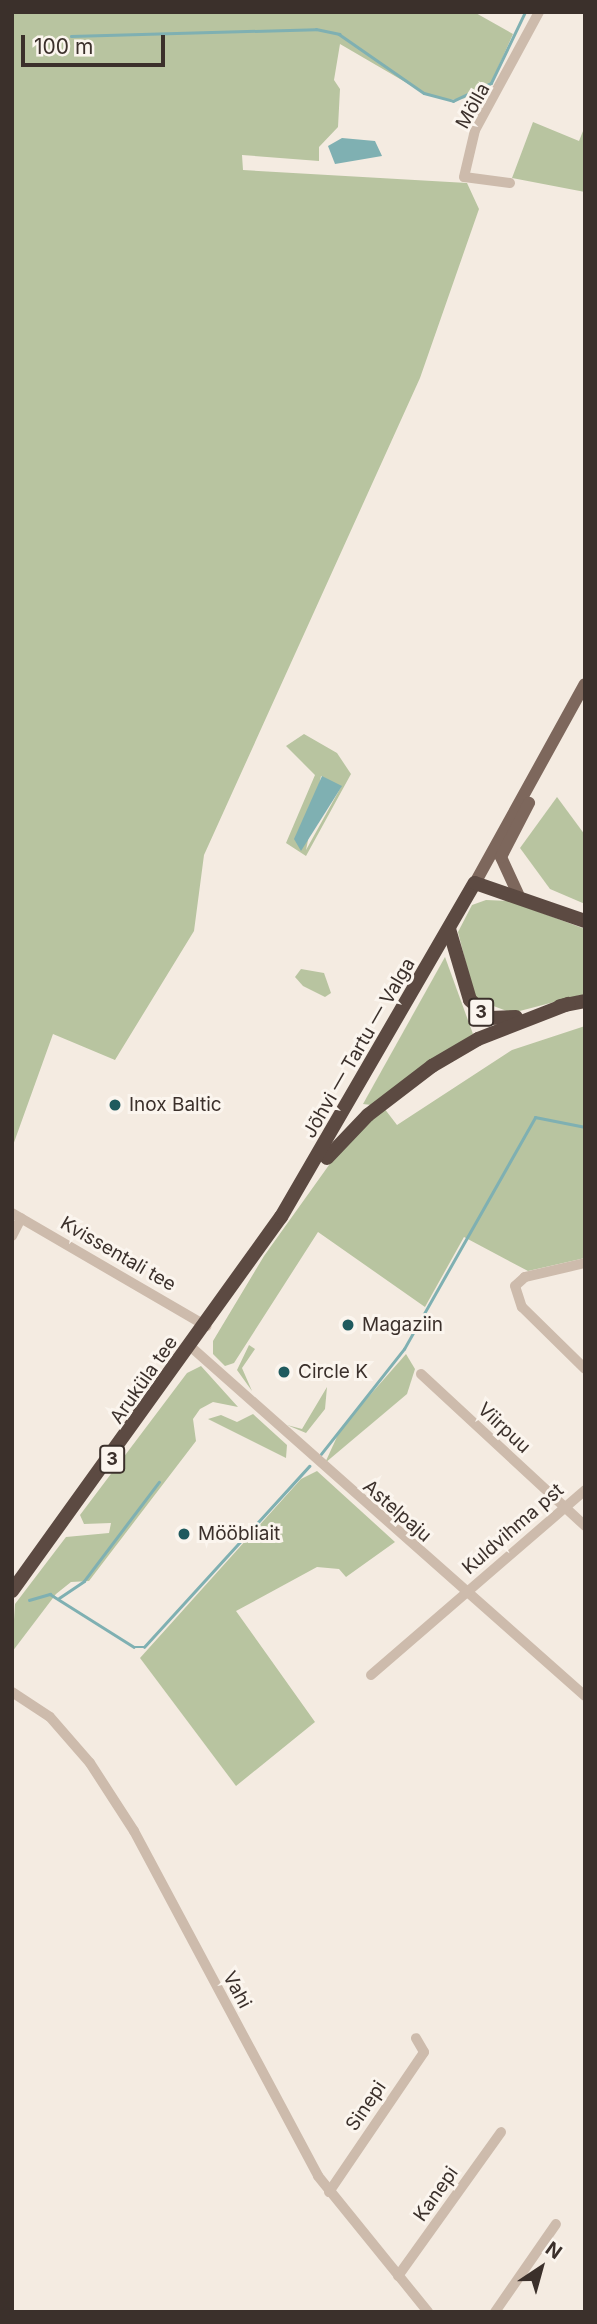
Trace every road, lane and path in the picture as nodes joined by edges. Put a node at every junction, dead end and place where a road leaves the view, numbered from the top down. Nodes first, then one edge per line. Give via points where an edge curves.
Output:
1 (539, 12) edge
2 (510, 183) dead end
3 (585, 684) edge
4 (542, 764) junction
5 (475, 883) junction
6 (518, 894) junction
7 (585, 921) edge
8 (449, 929) junction
9 (585, 1001) edge
10 (568, 1004) junction
11 (17, 1215) edge
12 (281, 1217) junction
13 (12, 1236) edge
14 (585, 1263) edge
15 (206, 1326) junction
16 (191, 1347) junction
17 (585, 1369) edge
18 (421, 1374) dead end
19 (585, 1490) edge
20 (564, 1508) junction
21 (585, 1526) edge
22 (12, 1591) edge
23 (465, 1594) junction
24 (371, 1675) dead end
25 (12, 1692) edge
26 (585, 1696) edge
27 (416, 2038) dead end
28 (501, 2132) dead end
29 (329, 2192) junction
30 (556, 2224) dead end
31 (398, 2276) junction
32 (428, 2312) edge
33 (495, 2312) edge

1 - 2 street, Mölla via 475,130 464,177
3 - 4 main road
4 - 5 main road
4 - 6 main road via 541,780 501,857 505,877
5 - 6 highway
5 - 8 highway, Jõhvi — Tartu — Valga / 3
6 - 7 highway
8 - 10 highway, 3 via 470,1000 491,1018
8 - 12 highway, Jõhvi — Tartu — Valga / 3
9 - 10 highway
10 - 12 highway via 478,1040 400,1089 335,1148
11 - 13 street
11 - 15 street, Kvissentali tee
12 - 15 highway, Jõhvi — Tartu — Valga / 3
14 - 17 street via 525,1277 515,1286 515,1298
15 - 16 highway, Aruküla tee / 3
16 - 22 highway, Aruküla tee / 3
16 - 23 street, Astelpaju
18 - 20 street, Viirpuu
19 - 20 street, Kuldvihma pst
20 - 21 street, Viirpuu
20 - 23 street, Kuldvihma pst
23 - 24 street, Kuldvihma pst
23 - 26 street, Astelpaju
25 - 29 street, Vahi via 69,1735 134,1831
27 - 29 street, Sinepi via 424,2052
28 - 31 street, Kanepi
29 - 31 street, Vahi
30 - 33 street
31 - 32 street, Vahi

